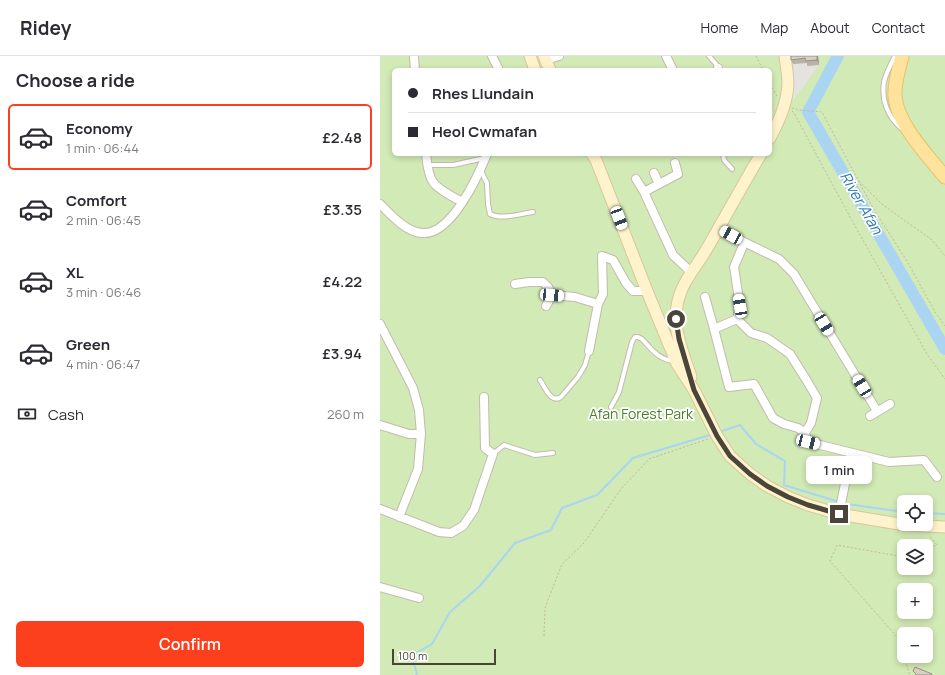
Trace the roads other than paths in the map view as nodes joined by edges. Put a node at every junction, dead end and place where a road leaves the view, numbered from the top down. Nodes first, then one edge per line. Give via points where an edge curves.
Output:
1 (492, 56) edge
2 (530, 56) edge
3 (560, 56) edge
4 (666, 56) edge
5 (709, 56) edge
6 (895, 56) edge
7 (902, 56) edge
8 (414, 58) dead end
9 (786, 61) edge
10 (547, 62) edge
11 (416, 68) edge
12 (497, 68) edge
13 (534, 68) edge
14 (672, 68) edge
15 (718, 68) edge
16 (772, 134) edge
17 (911, 135) junction
18 (426, 156) edge
19 (486, 156) edge
20 (593, 156) edge
21 (723, 156) edge
22 (760, 156) edge
23 (674, 163) dead end
24 (428, 166) junction
25 (732, 169) dead end
26 (481, 170) junction
27 (654, 173) dead end
28 (945, 177) edge
29 (636, 179) dead end
30 (659, 184) junction
31 (644, 192) junction
32 (462, 202) junction
33 (380, 204) edge
34 (533, 212) dead end
35 (718, 228) junction
36 (742, 248) dead end
37 (691, 272) junction
38 (515, 284) dead end
39 (647, 291) junction
40 (552, 295) junction
41 (705, 297) dead end
42 (598, 304) junction
43 (546, 306) dead end
44 (737, 318) junction
45 (380, 324) edge
46 (714, 329) junction
47 (589, 352) joint
48 (676, 361) junction
49 (540, 380) dead end
50 (694, 390) junction
51 (484, 397) dead end
52 (890, 404) dead end
53 (611, 407) dead end
54 (877, 411) junction
55 (870, 416) dead end
56 (380, 425) edge
57 (805, 433) junction
58 (421, 434) junction
59 (552, 452) dead end
60 (851, 452) junction
61 (494, 454) junction
62 (937, 477) dead end
63 (380, 509) edge
64 (839, 514) junction
65 (400, 517) junction
66 (945, 527) edge
67 (380, 587) edge
68 (420, 598) dead end

1 - 12 street
2 - 13 main road
3 - 10 street
4 - 14 street
5 - 15 lane
6 - 17 lane via 884,82 884,100 890,115
7 - 17 main road via 895,96 900,115
8 - 11 street
9 - 16 main road via 788,84 784,105
17 - 28 main road
18 - 24 street
19 - 24 lane via 453,165
19 - 26 street
20 - 39 main road
21 - 25 lane
22 - 35 main road
23 - 30 street via 678,174
24 - 32 street via 433,183
26 - 32 street
26 - 34 lane via 487,183 490,214 501,217
27 - 30 street
29 - 31 street
30 - 31 street
31 - 37 street via 673,255
32 - 33 street via 449,221 440,228 422,233 399,222
35 - 37 main road
35 - 54 street via 780,259 794,274
36 - 44 street via 734,267 740,306
37 - 50 main road via 678,299 676,319 679,339
38 - 40 street via 542,282
39 - 42 street via 633,290 613,260 602,256 603,294
39 - 48 main road
40 - 42 street via 575,297
40 - 43 street
41 - 46 street
42 - 47 street
44 - 46 street
44 - 57 street via 751,332 767,338 790,354 807,381 817,398 811,423
45 - 58 street via 413,388 419,410
46 - 57 street via 729,387 754,384 773,418
47 - 49 lane via 578,377 558,399 552,398
48 - 50 main road
48 - 53 lane via 660,357 642,339 635,337 619,392
50 - 64 main road via 730,456 750,474 788,497
51 - 61 street via 485,448
52 - 54 street
54 - 55 street
56 - 58 street via 409,434
57 - 60 street via 808,442
58 - 65 street via 418,469
59 - 61 lane via 535,455 504,446
60 - 62 street via 889,462 924,460
60 - 64 street
61 - 65 street via 474,510 463,526 451,533 439,532
63 - 65 street
64 - 66 main road via 905,526
67 - 68 street

